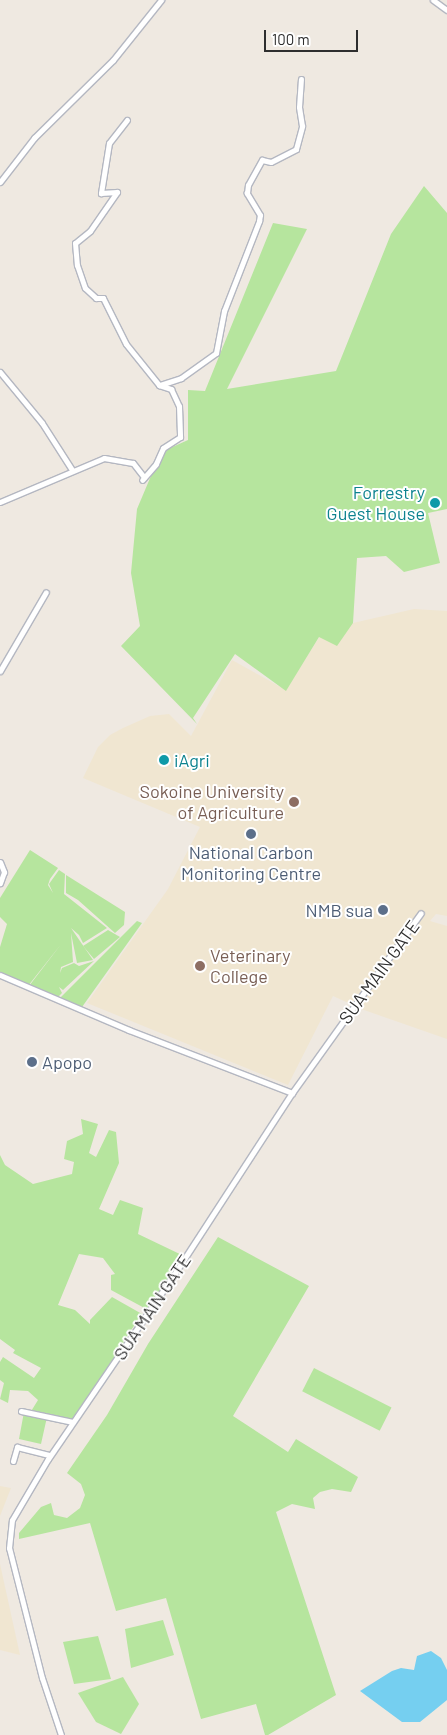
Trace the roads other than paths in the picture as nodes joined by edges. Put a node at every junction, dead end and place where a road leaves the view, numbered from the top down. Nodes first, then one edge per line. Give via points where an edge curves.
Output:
1 (160, 0) edge
2 (433, 0) edge
3 (444, 0) edge
4 (447, 10) edge
5 (301, 79) dead end
6 (127, 120) dead end
7 (0, 182) edge
8 (0, 372) edge
9 (159, 385) junction
10 (72, 470) junction
11 (0, 502) edge
12 (46, 592) dead end
13 (0, 670) edge
14 (0, 862) edge
15 (0, 883) edge
16 (422, 913) dead end
17 (0, 975) edge
18 (292, 1093) junction
19 (21, 1411) dead end
20 (73, 1422) junction
21 (50, 1455) junction
22 (13, 1461) dead end
23 (62, 1735) edge

1 - 7 street via 113,60 34,138
2 - 4 street
3 - 4 street
5 - 9 street via 298,108 302,126 296,149 271,162 262,160 248,185 247,193 260,215 259,221 224,312 216,353 181,378
6 - 9 street via 109,144 101,193 118,192 90,231 75,243 77,265 85,288 96,298 103,298 126,344
8 - 10 street via 42,423
9 - 10 street via 171,390 179,406 180,437 163,448 156,464 143,478 133,464 114,459 104,458
10 - 11 street
12 - 13 street
14 - 15 street via 4,872
16 - 18 street, SUA MAIN GATE via 401,937
17 - 18 street via 129,1030
18 - 20 street, SUA MAIN GATE via 174,1276
19 - 20 street
20 - 21 street, SUA MAIN GATE
21 - 22 street via 16,1447
21 - 23 street, SUA MAIN GATE via 17,1509 9,1531 8,1548 42,1678

